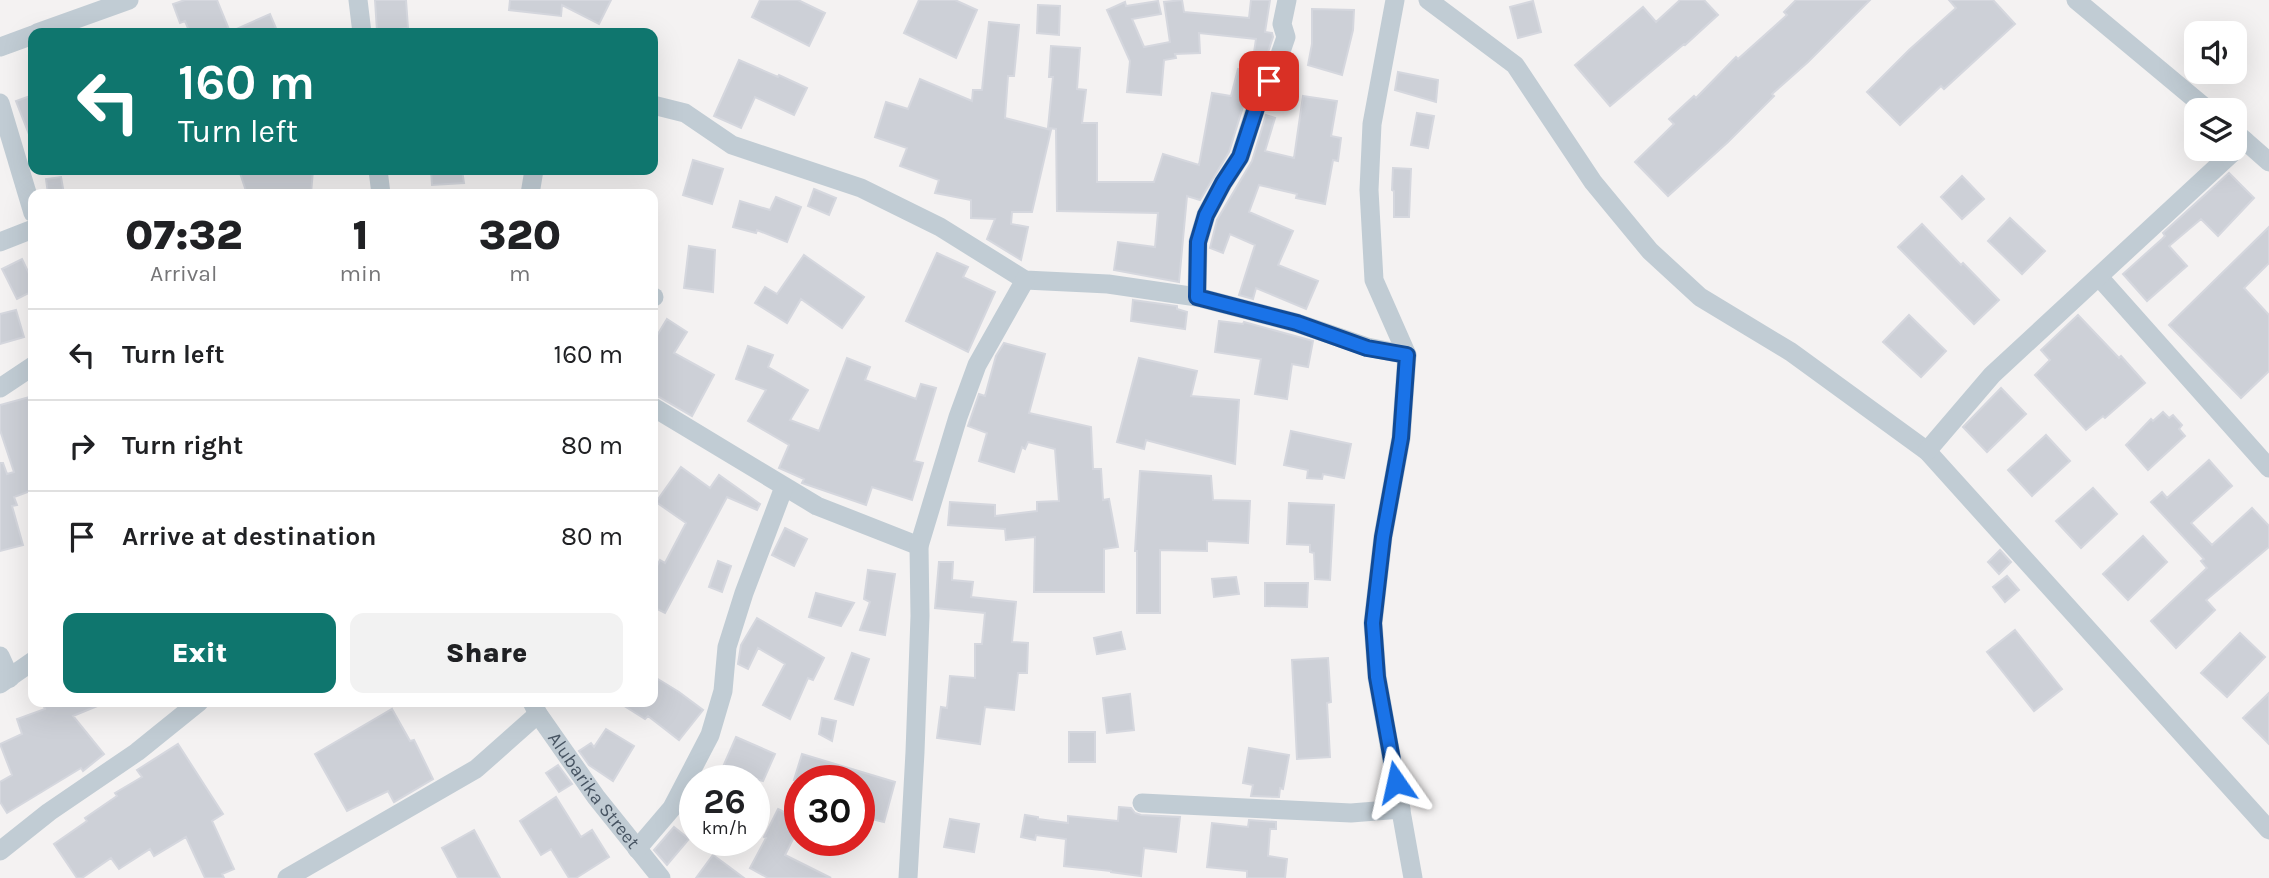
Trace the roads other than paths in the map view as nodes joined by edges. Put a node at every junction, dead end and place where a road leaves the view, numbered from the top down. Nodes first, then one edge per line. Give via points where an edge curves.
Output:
1 (129, 0) edge
2 (358, 0) edge
3 (1287, 0) edge
4 (1395, 0) edge
5 (1428, 0) edge
6 (2077, 0) edge
7 (88, 6) edge
8 (46, 28) edge
9 (361, 28) edge
10 (28, 37) edge
11 (0, 47) edge
12 (2194, 98) edge
13 (0, 103) edge
14 (658, 106) edge
15 (2247, 143) edge
16 (2216, 161) edge
17 (2269, 162) edge
18 (28, 196) edge
19 (28, 231) edge
20 (0, 242) edge
21 (2099, 278) junction
22 (1025, 280) junction
23 (1197, 297) junction
24 (1407, 355) junction
25 (28, 369) edge
26 (0, 388) edge
27 (658, 410) edge
28 (1927, 451) junction
29 (2269, 468) edge
30 (784, 487) junction
31 (919, 546) junction
32 (0, 656) edge
33 (28, 665) edge
34 (5, 681) edge
35 (193, 707) edge
36 (535, 708) edge
37 (1142, 803) dead end
38 (1401, 808) junction
39 (2269, 830) edge
40 (636, 849) junction
41 (0, 851) edge
42 (287, 878) edge
43 (661, 878) edge
44 (908, 878) edge
45 (1413, 878) edge

1 - 7 street
2 - 9 street
3 - 23 street via 1282,24 1286,37 1276,66 1240,157 1206,215 1198,242
4 - 24 street via 1372,124 1369,190 1374,280
5 - 28 street via 1515,65 1593,181 1650,251 1700,297 1791,352
6 - 12 street
7 - 8 street
10 - 11 street
13 - 18 street
14 - 22 street via 685,113 732,145 861,188 940,228
15 - 17 street
16 - 21 street
19 - 20 street
21 - 28 street via 1992,375
21 - 29 street
22 - 23 street via 1108,284
22 - 31 street via 977,365
23 - 24 street via 1297,323 1367,348
24 - 38 street via 1401,438 1373,623 1377,677
25 - 26 street
27 - 30 street
28 - 39 street
30 - 31 street via 817,506
30 - 40 street via 730,636 723,691 710,735 672,808
31 - 44 street
32 - 34 street
33 - 34 street
35 - 41 street
36 - 40 street, Alubarika Street
36 - 42 street via 476,769
37 - 38 street via 1351,813
38 - 45 street
40 - 43 street, Alubarika Street

